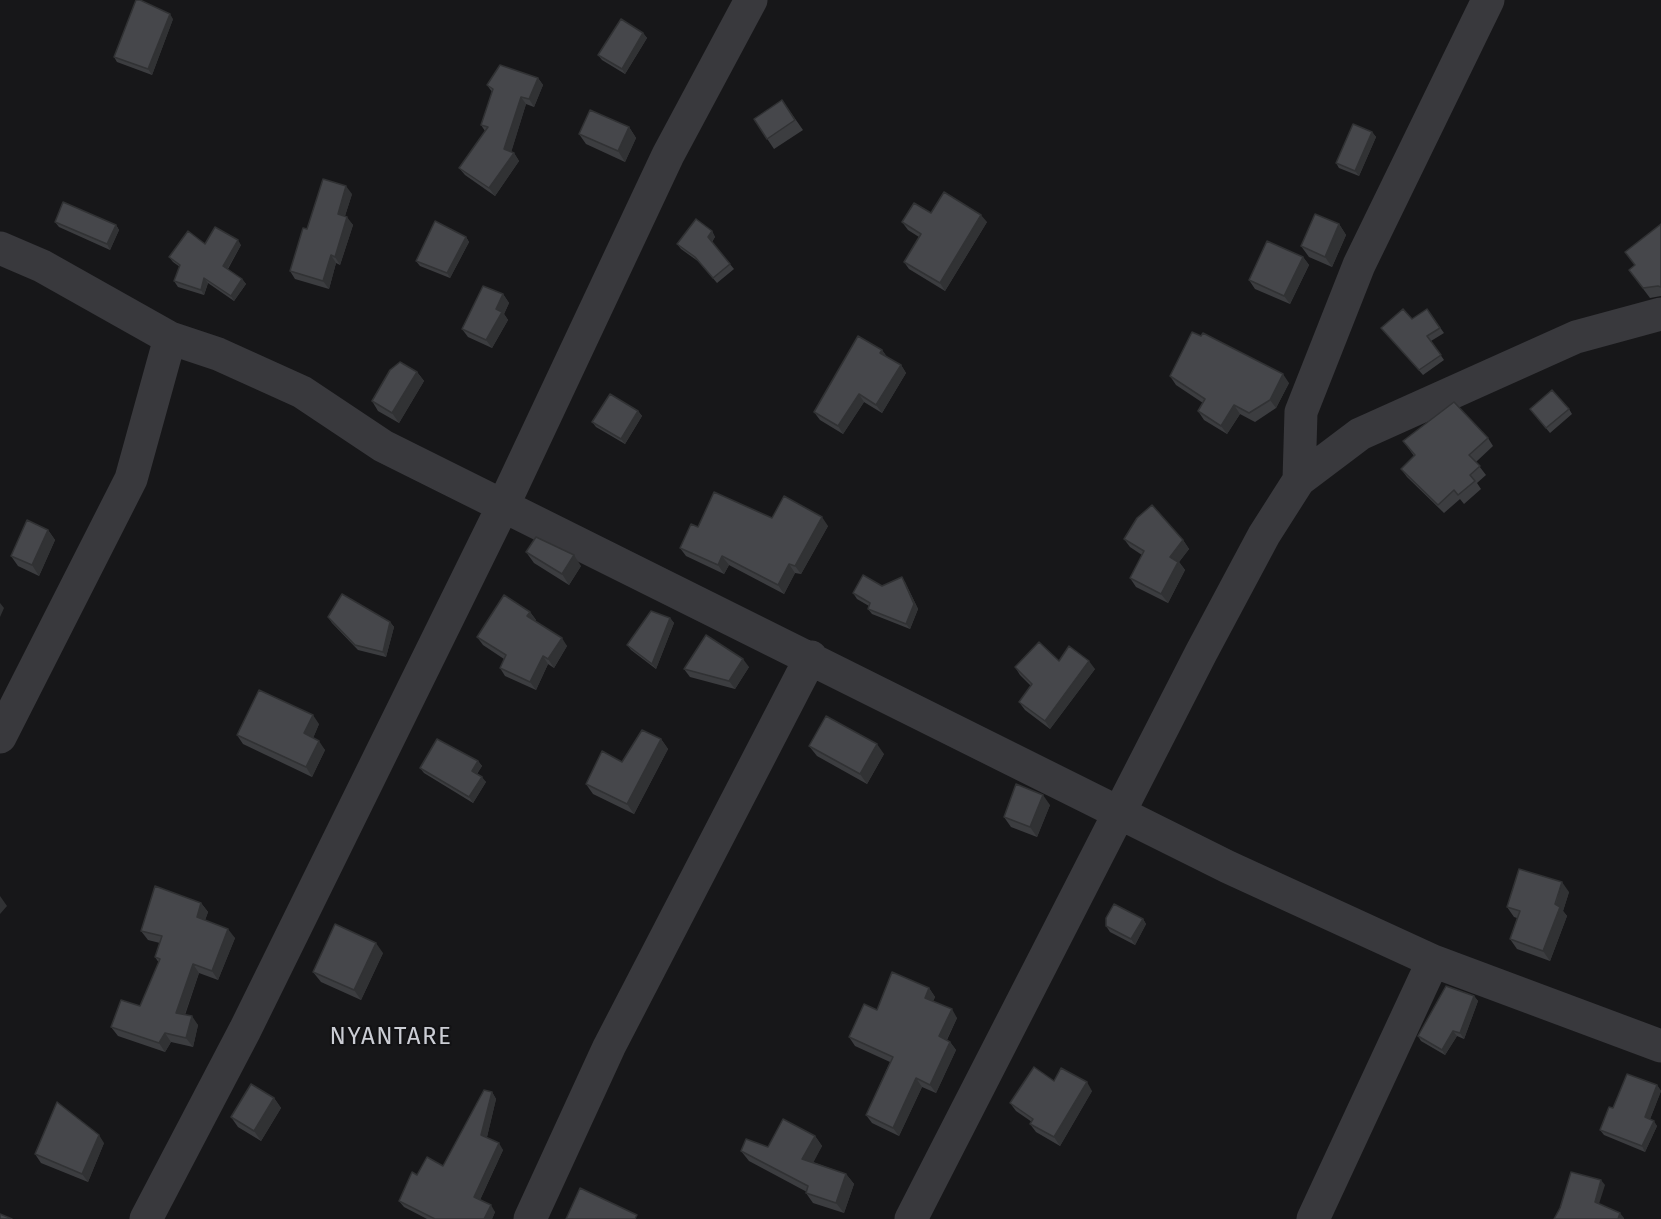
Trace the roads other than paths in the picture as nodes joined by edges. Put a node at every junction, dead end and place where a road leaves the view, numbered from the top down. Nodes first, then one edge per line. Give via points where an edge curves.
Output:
1 (751, 0) edge
2 (1488, 0) edge
3 (0, 248) edge
4 (1661, 314) edge
5 (170, 338) junction
6 (1299, 480) junction
7 (503, 506) junction
8 (811, 657) junction
9 (0, 737) edge
10 (1118, 812) junction
11 (1433, 961) junction
12 (1661, 1046) edge
13 (146, 1219) edge
14 (530, 1219) edge
15 (911, 1219) edge
16 (1313, 1219) edge

1 - 7 street via 668,155
2 - 6 street via 1359,265 1301,412
3 - 5 street via 42,266
4 - 6 street via 1576,337 1360,434
5 - 7 street via 218,354 302,393 383,446
5 - 9 street via 131,479
6 - 10 street via 1264,535
7 - 8 street
7 - 13 street via 245,1030
8 - 10 street
8 - 14 street via 609,1047
10 - 11 street
10 - 15 street
11 - 12 street
11 - 16 street

